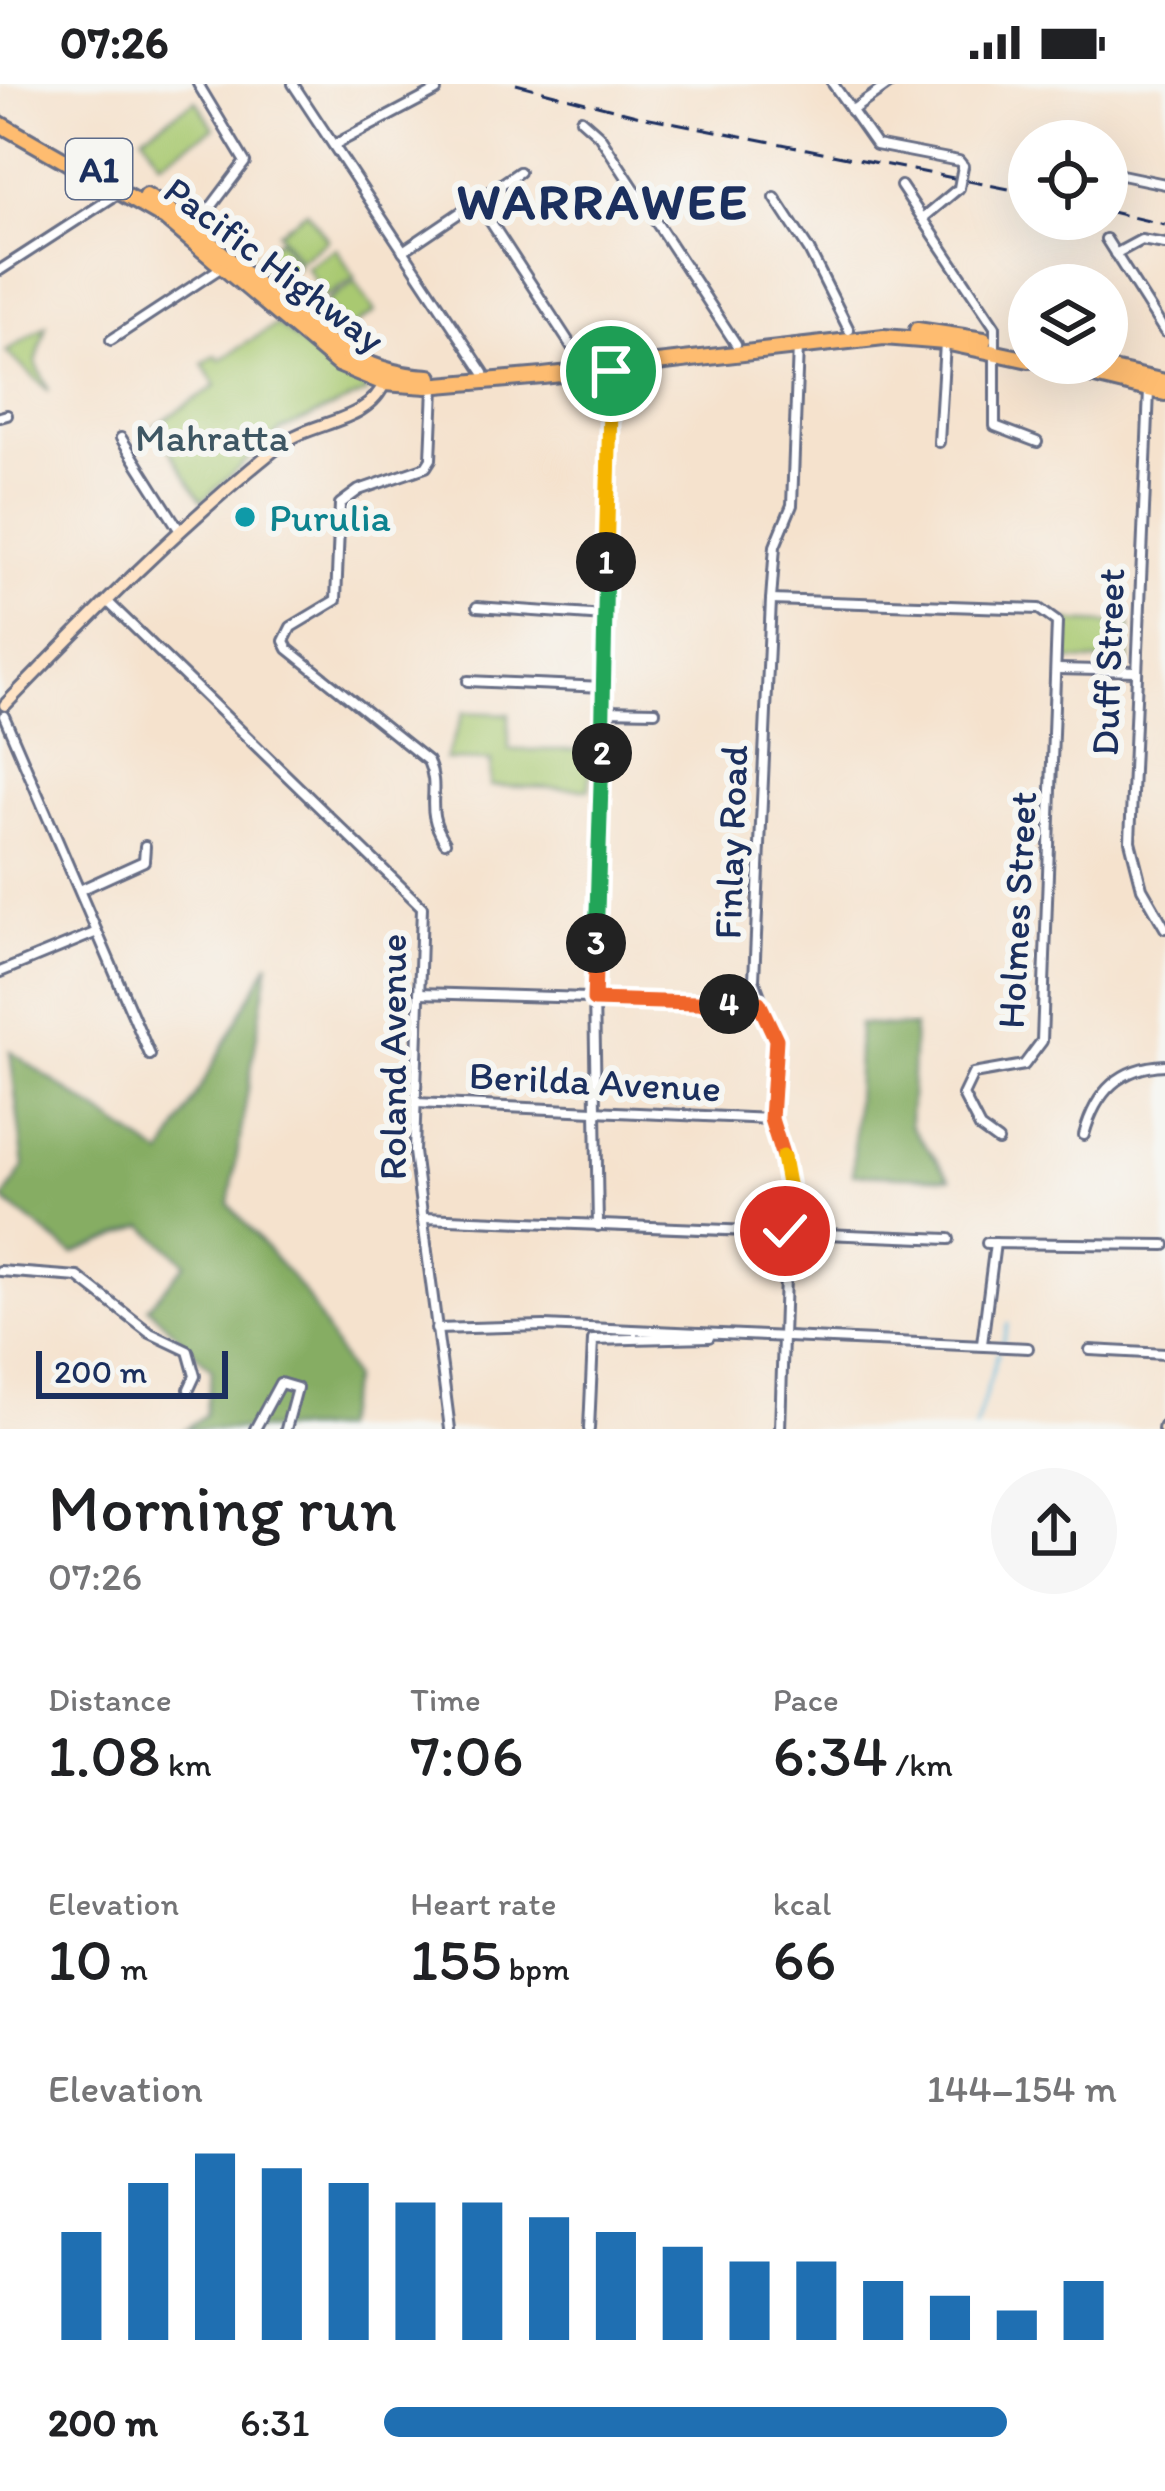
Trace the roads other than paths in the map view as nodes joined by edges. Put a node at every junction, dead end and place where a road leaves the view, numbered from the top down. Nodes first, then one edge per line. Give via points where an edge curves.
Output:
1 (197, 84) edge
2 (293, 84) edge
3 (833, 84) edge
4 (889, 84) edge
5 (436, 91) dead end
6 (851, 111) junction
7 (0, 114) edge
8 (581, 119) dead end
9 (0, 124) edge
10 (334, 145) junction
11 (519, 172) dead end
12 (1128, 176) edge
13 (1165, 184) edge
14 (901, 186) dead end
15 (120, 192) junction
16 (775, 198) dead end
17 (477, 201) junction
18 (923, 218) junction
19 (192, 232) junction
20 (1107, 240) edge
21 (1165, 244) edge
22 (404, 251) junction
23 (1115, 254) junction
24 (224, 266) junction
25 (0, 270) edge
26 (849, 330) junction
27 (1165, 332) edge
28 (111, 340) dead end
29 (945, 342) junction
30 (736, 344) junction
31 (798, 344) junction
32 (996, 347) junction
33 (1008, 348) edge
34 (1008, 352) edge
35 (586, 366) junction
36 (610, 367) junction
37 (484, 373) junction
38 (1128, 374) edge
39 (386, 377) junction
40 (1165, 382) edge
41 (1125, 384) edge
42 (434, 386) junction
43 (1157, 392) edge
44 (121, 438) dead end
45 (939, 442) dead end
46 (1037, 442) dead end
47 (181, 533) junction
48 (771, 600) junction
49 (106, 601) junction
50 (478, 607) dead end
51 (604, 616) junction
52 (1058, 669) junction
53 (1137, 671) junction
54 (468, 681) dead end
55 (604, 686) junction
56 (2, 710) edge
57 (603, 710) junction
58 (655, 711) dead end
59 (445, 842) dead end
60 (145, 846) dead end
61 (80, 890) junction
62 (1165, 928) edge
63 (97, 932) junction
64 (0, 972) edge
65 (419, 993) junction
66 (594, 1000) junction
67 (759, 1003) junction
68 (149, 1055) dead end
69 (1165, 1065) edge
70 (416, 1102) junction
71 (594, 1112) junction
72 (771, 1119) junction
73 (1084, 1135) dead end
74 (998, 1141) dead end
75 (424, 1218) junction
76 (598, 1226) junction
77 (785, 1231) junction
78 (949, 1239) dead end
79 (1165, 1245) edge
80 (0, 1271) edge
81 (436, 1329) junction
82 (716, 1335) junction
83 (782, 1340) junction
84 (982, 1344) junction
85 (1028, 1348) dead end
86 (1090, 1350) dead end
87 (1165, 1354) edge
88 (189, 1389) dead end
89 (255, 1429) edge
90 (286, 1429) edge
91 (449, 1429) edge
92 (589, 1429) edge
93 (780, 1429) edge

1 - 19 street via 245,162
2 - 10 street
3 - 6 street
4 - 6 street
5 - 10 street
6 - 18 street, bridge via 876,145 963,166 959,188
7 - 19 highway, Pacific Highway / A1
8 - 30 street
9 - 15 highway, Pacific Highway / A1
10 - 22 street
11 - 17 street
12 - 13 street
14 - 18 street
15 - 19 highway, Pacific Highway / A1
15 - 25 street
16 - 26 street
17 - 22 street
17 - 35 street
18 - 32 street via 995,327
19 - 24 highway, Pacific Highway / A1
19 - 39 highway, Pacific Highway / A1 via 330,343
20 - 23 street
21 - 23 street via 1142,239
22 - 37 street
23 - 27 street
24 - 28 street
24 - 39 highway, Pacific Highway / A1 via 338,364
26 - 30 highway, Pacific Highway / A1
26 - 32 highway, Pacific Highway / A1 via 943,332
29 - 31 highway, Pacific Highway / A1
29 - 32 highway, Pacific Highway / A1
29 - 45 street
30 - 35 highway, Pacific Highway / A1
31 - 36 highway, Pacific Highway / A1
31 - 48 street, Finlay Road via 792,505 775,546
32 - 33 highway, Pacific Highway / A1
32 - 34 highway, Pacific Highway / A1
32 - 46 street via 995,426
35 - 36 highway, Pacific Highway / A1
35 - 37 highway, Pacific Highway / A1
35 - 42 highway, Pacific Highway / A1
36 - 51 street
37 - 39 highway, Pacific Highway / A1
38 - 40 highway
39 - 42 highway, Pacific Highway / A1
39 - 47 main road via 370,406 286,441
41 - 43 highway
42 - 59 street via 431,459 340,504 336,600 291,627 284,641 428,761 430,818
43 - 53 street, Duff Street
44 - 47 street
47 - 49 main road
48 - 52 street, Holmes Street via 1039,609 1054,617
48 - 67 street, Finlay Road
49 - 56 main road
49 - 65 street, Roland Avenue via 416,897 424,916
50 - 51 street
51 - 55 street
52 - 53 street
52 - 74 street, Holmes Street via 1042,1041 1024,1065 974,1074 964,1095 980,1128
53 - 62 street, Duff Street via 1130,841 1142,888
54 - 55 street
55 - 57 street
56 - 61 street
57 - 58 street
57 - 66 street
60 - 61 street via 144,861
61 - 63 street
63 - 64 street
63 - 68 street
65 - 66 street
65 - 70 street, Roland Avenue
66 - 67 street
66 - 71 street
67 - 72 street, Finlay Road via 776,1039
69 - 73 street via 1132,1067 1114,1079
70 - 71 street, Berilda Avenue
70 - 75 street, Roland Avenue
71 - 72 street, Berilda Avenue
71 - 76 street
72 - 77 street, Finlay Road via 788,1184
75 - 76 street
75 - 81 street, Roland Avenue
76 - 77 street
77 - 78 street
77 - 83 street, Finlay Road
79 - 84 street via 991,1243
80 - 88 street via 78,1277 150,1333 188,1351
81 - 82 street
81 - 91 street, Roland Avenue
82 - 83 street
82 - 92 street via 593,1340
83 - 84 street
83 - 93 street, Finlay Road
84 - 85 street
86 - 87 street
89 - 90 street via 280,1383 296,1388

